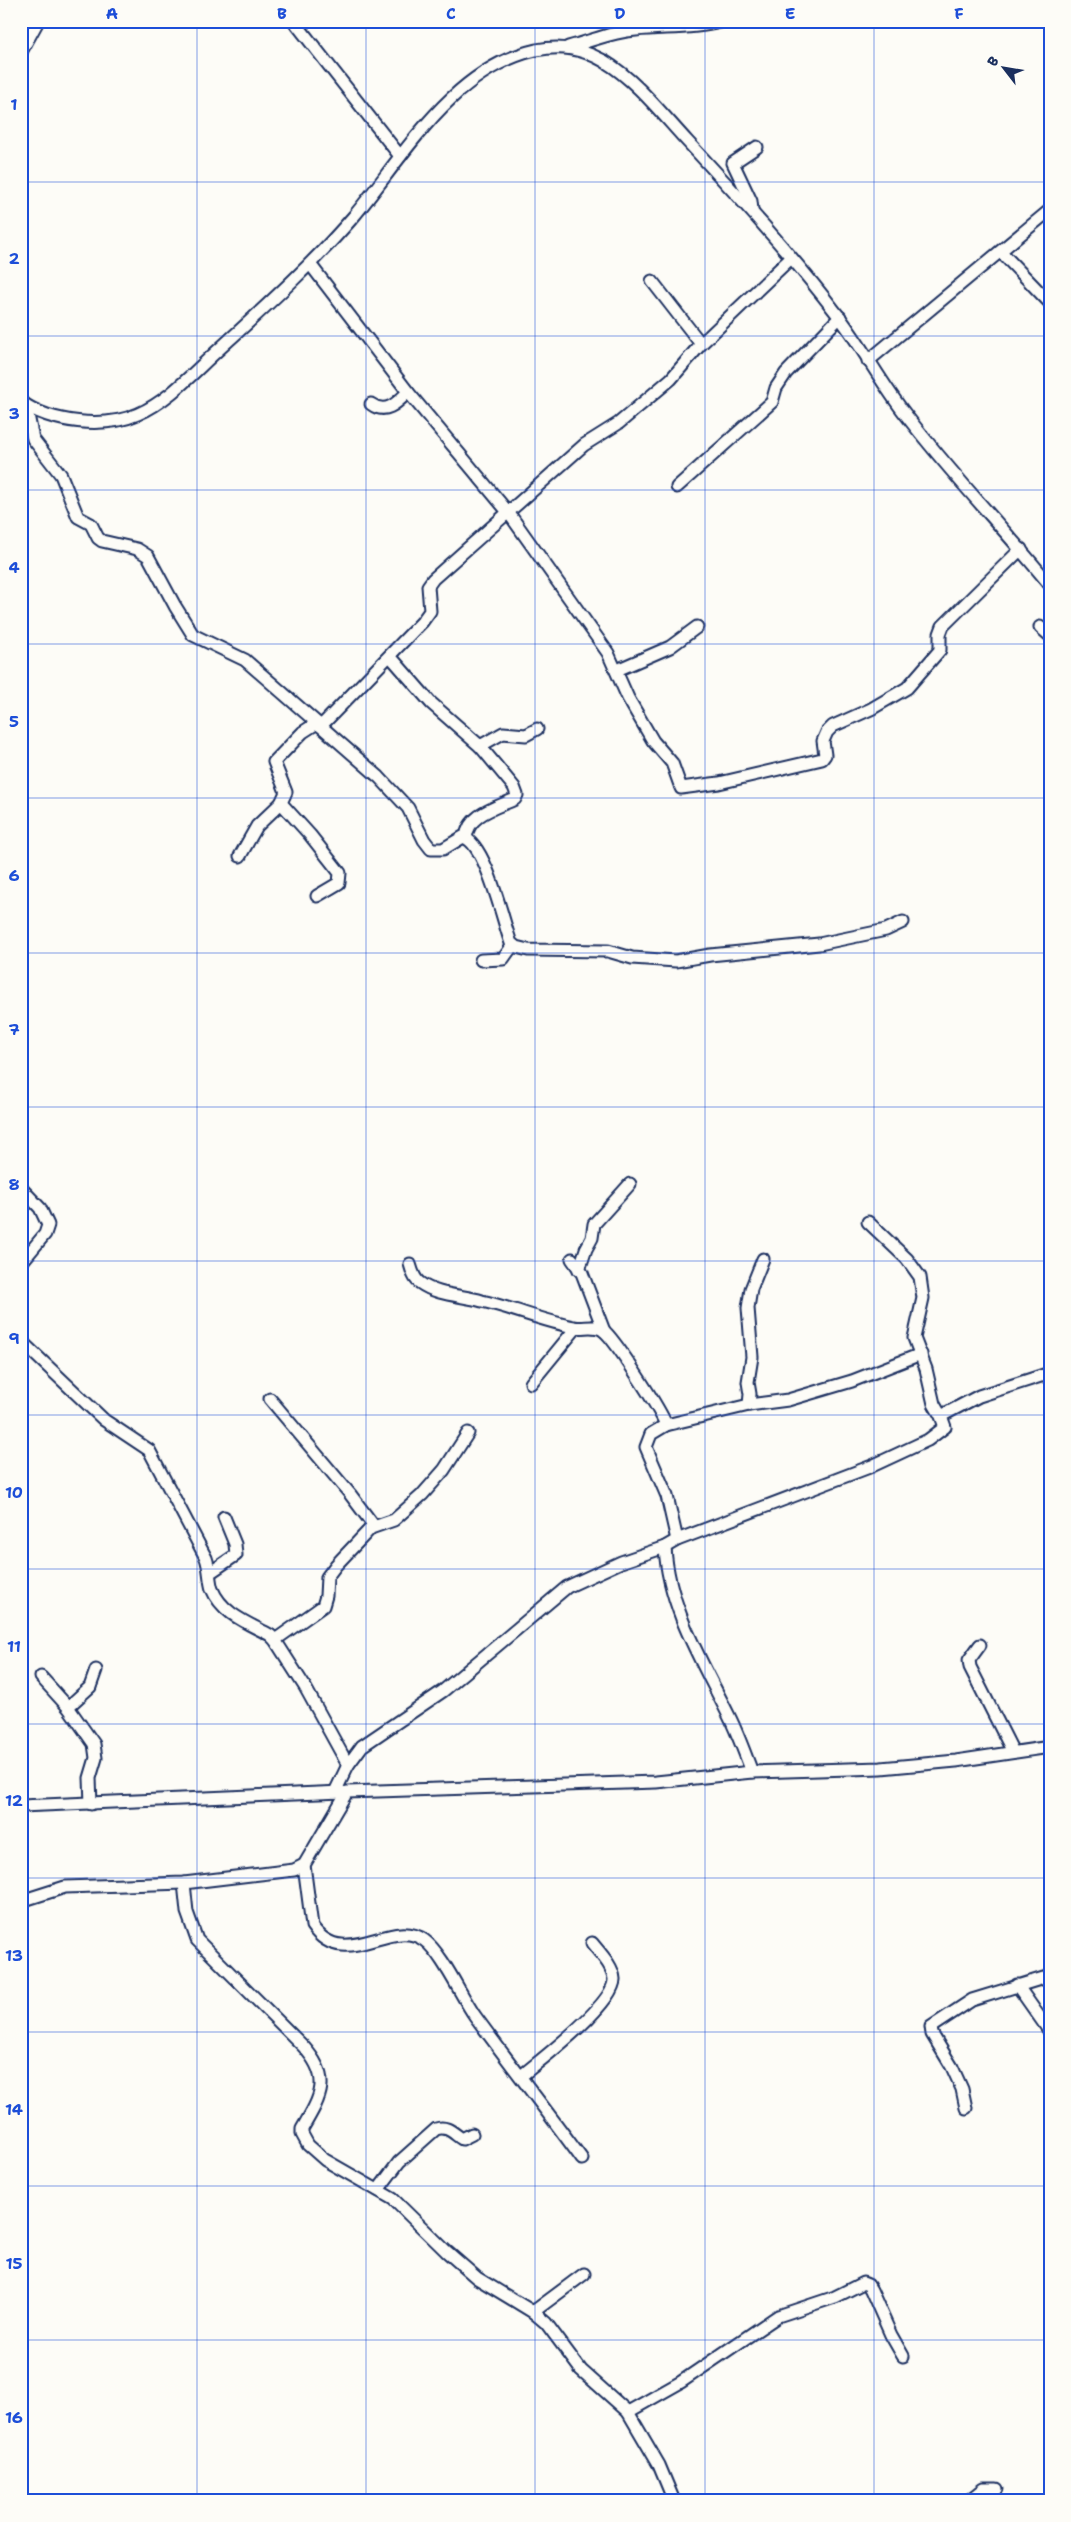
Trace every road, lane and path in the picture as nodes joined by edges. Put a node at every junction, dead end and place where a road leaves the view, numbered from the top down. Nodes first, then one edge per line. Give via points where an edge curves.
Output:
1 (38, 21) edge
2 (294, 21) edge
3 (724, 21) edge
4 (633, 25) edge
5 (568, 47) junction
6 (21, 52) edge
7 (757, 147) dead end
8 (400, 156) junction
9 (1050, 210) edge
10 (752, 211) junction
11 (1001, 252) junction
12 (791, 258) junction
13 (310, 264) junction
14 (652, 281) dead end
15 (1050, 303) edge
16 (840, 317) junction
17 (701, 344) junction
18 (868, 361) junction
19 (408, 392) junction
20 (24, 403) edge
21 (371, 404) dead end
22 (677, 487) dead end
23 (508, 512) junction
24 (1021, 549) junction
25 (1050, 585) edge
26 (697, 626) dead end
27 (1040, 627) dead end
28 (1050, 636) edge
29 (390, 656) junction
30 (617, 670) junction
31 (319, 724) junction
32 (537, 729) dead end
33 (480, 746) junction
34 (281, 803) junction
35 (466, 838) junction
36 (240, 856) dead end
37 (317, 896) dead end
38 (903, 922) dead end
39 (513, 945) junction
40 (481, 960) dead end
41 (630, 1184) dead end
42 (21, 1188) edge
43 (868, 1222) dead end
44 (572, 1259) dead end
45 (763, 1259) dead end
46 (21, 1262) edge
47 (410, 1264) dead end
48 (580, 1270) junction
49 (576, 1328) junction
50 (604, 1331) junction
51 (21, 1341) edge
52 (920, 1354) junction
53 (1050, 1373) edge
54 (531, 1383) dead end
55 (270, 1400) dead end
56 (748, 1405) junction
57 (941, 1416) junction
58 (666, 1426) junction
59 (468, 1433) dead end
60 (224, 1517) dead end
61 (374, 1526) junction
62 (677, 1540) junction
63 (665, 1547) junction
64 (211, 1572) junction
65 (275, 1640) junction
66 (980, 1645) dead end
67 (96, 1670) dead end
68 (42, 1677) dead end
69 (68, 1707) junction
70 (1050, 1747) edge
71 (1013, 1752) junction
72 (348, 1765) junction
73 (752, 1772) junction
74 (335, 1792) junction
75 (347, 1792) junction
76 (91, 1804) junction
77 (21, 1806) edge
78 (304, 1865) junction
79 (184, 1883) junction
80 (21, 1901) edge
81 (592, 1943) dead end
82 (1050, 1976) edge
83 (1017, 1985) junction
84 (1050, 2032) edge
85 (521, 2076) junction
86 (966, 2108) dead end
87 (472, 2134) dead end
88 (582, 2159) dead end
89 (378, 2190) junction
90 (584, 2274) dead end
91 (533, 2312) junction
92 (903, 2356) dead end
93 (628, 2412) junction
94 (997, 2489) dead end
95 (674, 2501) edge
96 (968, 2501) edge

1 - 6 street
2 - 8 street
3 - 4 street via 694,28
4 - 5 street
5 - 8 street via 532,51 482,74 444,105
5 - 10 street via 607,63 635,86
7 - 10 street via 733,163 751,201
8 - 13 street via 353,217
9 - 11 street
10 - 12 street
11 - 15 street
11 - 18 street
12 - 16 street
12 - 17 street
13 - 19 street
13 - 20 street via 167,397 141,413 127,418 85,422 61,420
14 - 17 street
16 - 18 street
16 - 22 street via 786,373 772,402
17 - 23 street via 672,379 618,423 584,445
18 - 24 street via 933,450
19 - 21 street via 388,408 377,408
19 - 23 street
20 - 31 street via 33,439 61,475 74,512 81,520 94,526 98,538 137,549 148,556 193,635 245,660
23 - 29 street via 429,583 430,611
23 - 30 street
24 - 25 street
24 - 30 street via 943,626 940,650 907,688 827,732 823,741 826,755 820,760 719,783 681,788 672,763 653,741 628,698
26 - 30 street via 670,647
27 - 28 street
29 - 31 street
29 - 33 street via 431,703
31 - 34 street via 303,732 276,759 274,766 286,792
31 - 35 street via 401,797 431,849 443,849 460,838
32 - 33 street via 526,735 503,733
33 - 35 street via 517,795 515,799 472,820
34 - 36 street via 257,826
34 - 37 street via 340,873 338,883
35 - 39 street via 472,842 485,866
38 - 39 street via 886,930 819,944 676,961 632,958 608,951 528,950
39 - 40 street via 503,959
41 - 48 street via 594,1224
42 - 46 street via 40,1208 48,1225 45,1234
43 - 52 street via 907,1259 920,1277 924,1298 914,1338
44 - 48 street
45 - 56 street via 751,1289 748,1308 752,1357
47 - 49 street via 419,1282 431,1289
48 - 50 street
49 - 50 street via 595,1327
49 - 54 street
50 - 58 street via 658,1409
51 - 64 street via 104,1420 149,1450
52 - 56 street via 827,1389 788,1400
52 - 57 street via 934,1404
53 - 57 street via 979,1396
55 - 61 street
56 - 58 street
57 - 62 street via 944,1427 912,1448
58 - 62 street via 651,1434 646,1447 667,1496
59 - 61 street via 444,1470 422,1495 394,1520
60 - 64 street via 236,1555
61 - 65 street via 328,1576 323,1606
62 - 63 street
63 - 72 street via 621,1562 567,1587 443,1691 373,1737
63 - 73 street via 667,1569 684,1620
64 - 65 street via 212,1590 222,1606
65 - 72 street
66 - 71 street via 969,1660 970,1667
67 - 69 street via 90,1687
68 - 69 street
69 - 76 street via 97,1752 90,1778
70 - 71 street
71 - 73 street via 881,1768
72 - 74 street
73 - 75 street via 656,1782
74 - 75 street
74 - 76 street
75 - 78 street
76 - 77 street
78 - 79 street via 282,1872
78 - 85 street via 312,1926 316,1932 340,1945 362,1944 399,1934 423,1940
79 - 80 street via 65,1887
79 - 89 street via 187,1912 197,1940 318,2065 321,2084 315,2105 302,2128 304,2139 325,2160
81 - 85 street via 613,1974 612,1990 585,2022
82 - 83 street
83 - 84 street
83 - 86 street via 972,2000 931,2027 962,2090
85 - 88 street
87 - 89 street via 462,2139 445,2128 436,2129 399,2162
89 - 91 street via 400,2205 477,2278
90 - 91 street
91 - 93 street via 546,2323 581,2370
92 - 93 street via 871,2290 863,2283 835,2298 778,2316 681,2382
93 - 95 street via 659,2465
94 - 96 street via 983,2489

